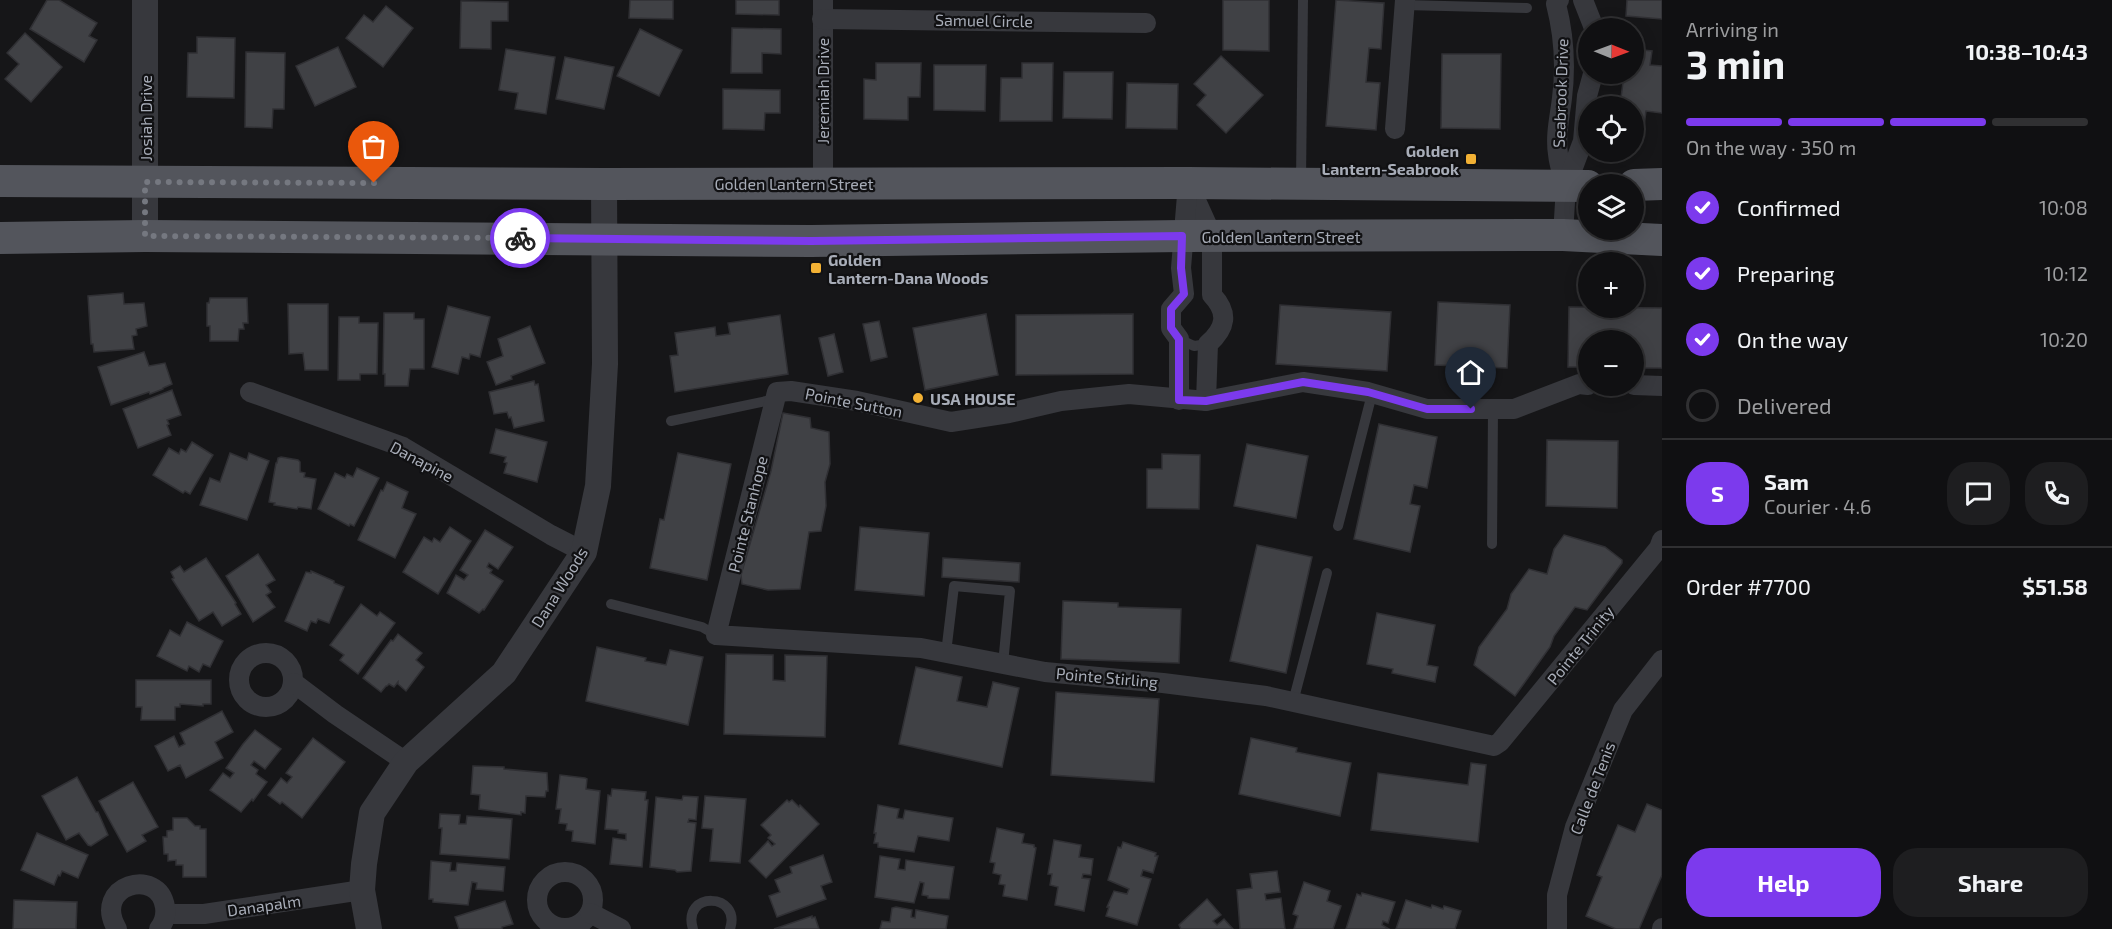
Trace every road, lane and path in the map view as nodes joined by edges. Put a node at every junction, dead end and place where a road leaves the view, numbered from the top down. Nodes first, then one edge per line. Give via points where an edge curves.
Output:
1 (146, 0) edge
2 (1303, 0) edge
3 (1559, 0) edge
4 (1583, 0) edge
5 (1404, 3) edge
6 (1527, 8) dead end
7 (823, 9) edge
8 (1590, 18) edge
9 (1146, 22) dead end
10 (1590, 84) edge
11 (1395, 129) dead end
12 (0, 181) edge
13 (145, 182) junction
14 (823, 183) junction
15 (1188, 183) junction
16 (604, 184) junction
17 (1301, 184) junction
18 (1644, 184) edge
19 (1662, 184) edge
20 (1577, 186) edge
21 (1563, 235) junction
22 (145, 236) junction
23 (1197, 236) junction
24 (0, 238) edge
25 (605, 239) junction
26 (1662, 240) edge
27 (1179, 339) junction
28 (1208, 344) junction
29 (1578, 384) edge
30 (1644, 385) edge
31 (1662, 386) edge
32 (250, 392) dead end
33 (1372, 394) junction
34 (777, 396) junction
35 (1179, 400) junction
36 (1206, 401) junction
37 (1493, 409) junction
38 (671, 421) dead end
39 (1338, 526) dead end
40 (1662, 540) edge
41 (1492, 544) dead end
42 (584, 552) junction
43 (1327, 573) dead end
44 (611, 604) dead end
45 (716, 635) junction
46 (946, 653) junction
47 (1662, 660) edge
48 (1003, 664) junction
49 (294, 683) dead end
50 (1293, 702) junction
51 (1494, 746) joint
52 (406, 762) junction
53 (362, 890) junction
54 (590, 913) dead end
55 (162, 922) edge
56 (117, 929) edge
57 (369, 929) edge
58 (621, 929) edge
59 (693, 929) edge
60 (730, 929) edge
61 (1557, 929) edge

1 - 13 street, Josiah Drive
2 - 17 lane
3 - 20 street, Seabrook Drive via 1556,4 1563,34 1563,65 1558,154
4 - 8 street, Seabrook Drive
5 - 6 lane
5 - 11 street
7 - 9 street, Samuel Circle
7 - 14 street, Jeremiah Drive
10 - 20 street, Seabrook Drive
12 - 13 main road, Golden Lantern Street
13 - 16 main road, Golden Lantern Street
13 - 22 street, Josiah Drive
14 - 15 main road, Golden Lantern Street
14 - 16 main road, Golden Lantern Street
15 - 17 main road, Golden Lantern Street
15 - 23 street
15 - 23 street
16 - 25 street, Dana Woods
17 - 20 main road, Golden Lantern Street
18 - 19 main road
20 - 21 street, Seabrook Drive
21 - 23 main road, Golden Lantern Street
21 - 26 main road, Golden Lantern Street
22 - 24 main road, Golden Lantern Street
22 - 25 main road, Golden Lantern Street
23 - 25 main road, Golden Lantern Street via 811,241
23 - 27 street via 1181,268 1184,294 1171,309 1171,328
23 - 28 street via 1212,295 1224,318 1219,334
25 - 42 street, Dana Woods via 605,364 599,475
27 - 28 lane via 1194,346
27 - 35 street
28 - 36 street
29 - 37 street, Pointe Sutton via 1514,409
30 - 31 street
32 - 42 street, Danapine via 403,447
33 - 36 street, Pointe Sutton via 1303,382
33 - 37 street, Pointe Sutton via 1427,409
33 - 39 lane
34 - 35 street, Pointe Sutton via 791,390 951,422 1061,401 1129,394
34 - 38 lane
34 - 45 street, Pointe Stanhope
35 - 36 street, Pointe Sutton
37 - 41 lane
40 - 51 street, Pointe Trinity
42 - 52 street, Dana Woods via 504,673
43 - 50 lane
44 - 45 lane via 702,627
45 - 46 street, Pointe Stirling via 921,648
46 - 48 street, Pointe Stirling
46 - 48 lane via 954,586 1010,591
47 - 61 street, Calle de Tenis via 1623,710 1575,827 1557,895
48 - 50 street, Pointe Stirling
49 - 52 street
50 - 51 street, Pointe Stirling
52 - 53 street, Dana Woods via 372,813
53 - 55 street, Danapalm
53 - 57 street, Dana Woods
54 - 58 street
55 - 56 street, Danapalm via 165,903 159,894 151,887 130,885 114,898 110,908
59 - 60 lane via 695,908 713,900 729,910

